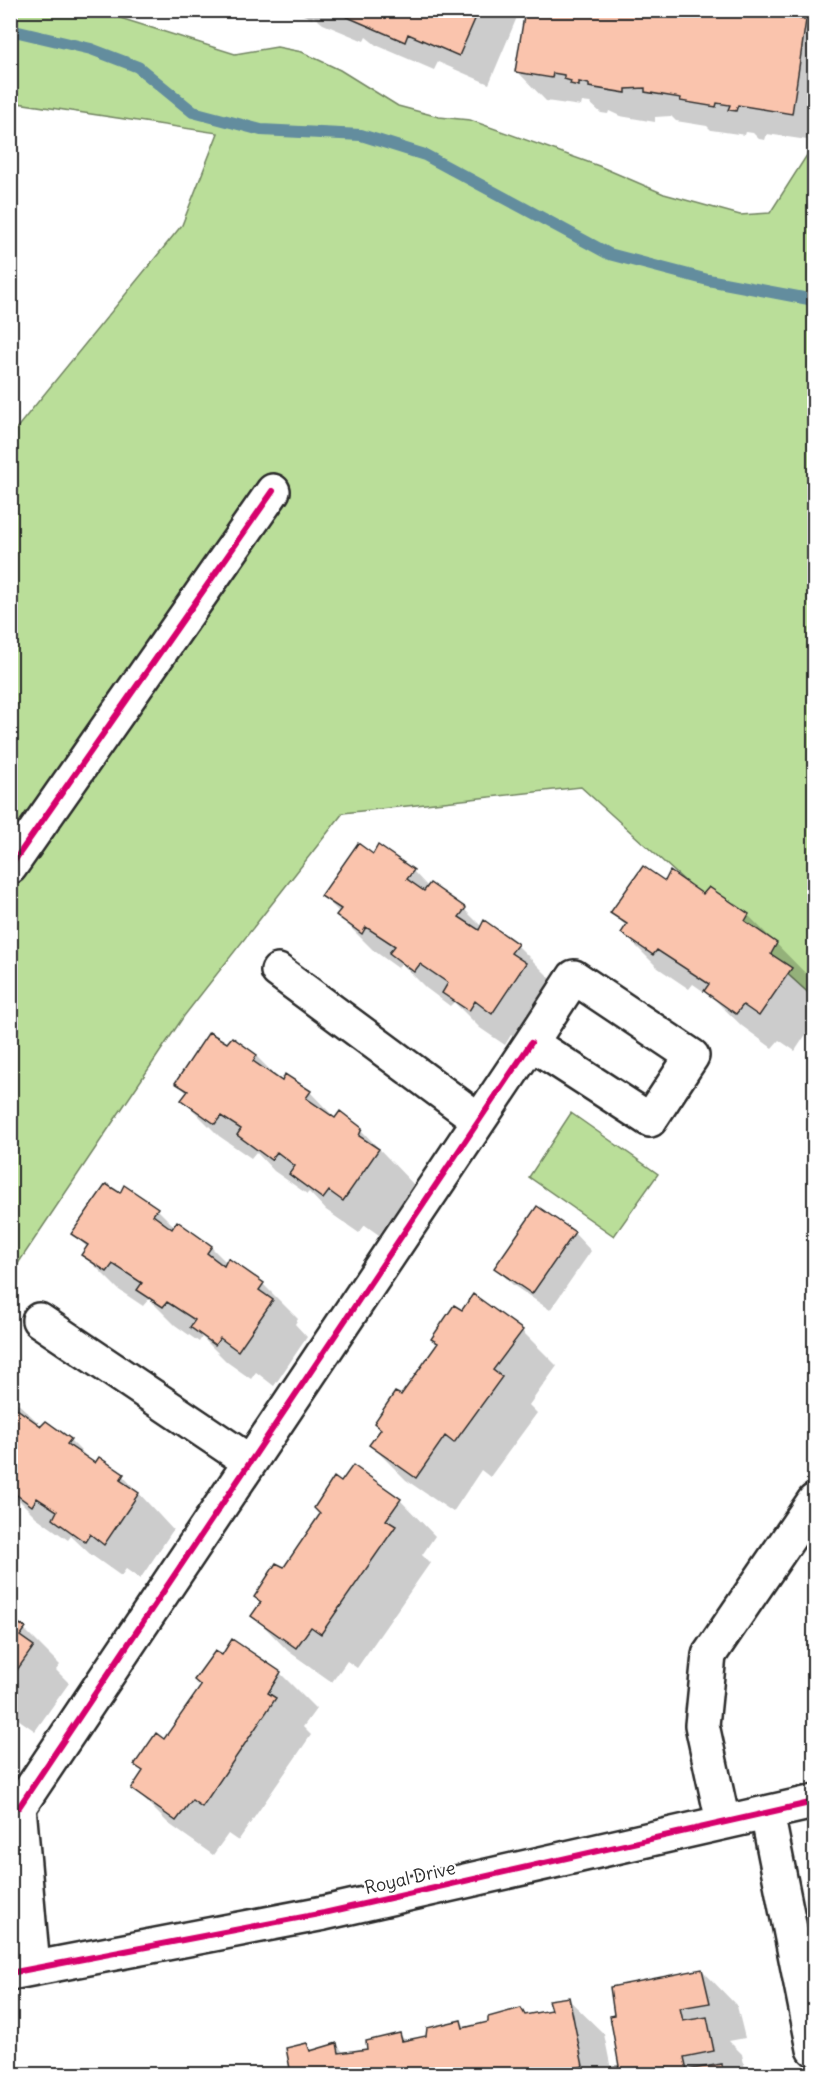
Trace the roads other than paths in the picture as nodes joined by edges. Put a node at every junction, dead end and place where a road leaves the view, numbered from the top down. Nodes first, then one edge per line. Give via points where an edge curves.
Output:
1 (273, 491) dead end
2 (10, 867) edge
3 (278, 972) dead end
4 (531, 1043) junction
5 (479, 1120) junction
6 (39, 1320) dead end
7 (250, 1462) junction
8 (814, 1501) edge
9 (814, 1802) edge
10 (15, 1804) edge
11 (767, 1813) junction
12 (723, 1822) junction
13 (22, 1971) edge
14 (814, 2049) edge

1 - 2 street
3 - 5 street
4 - 4 street via 650,1120 692,1056 574,977
4 - 5 street
5 - 7 street
6 - 7 street
7 - 10 street
8 - 12 street via 709,1655 702,1725
9 - 11 street, Royal Drive
10 - 13 street
11 - 12 street, Royal Drive
11 - 14 street
12 - 13 street, Royal Drive via 324,1913

